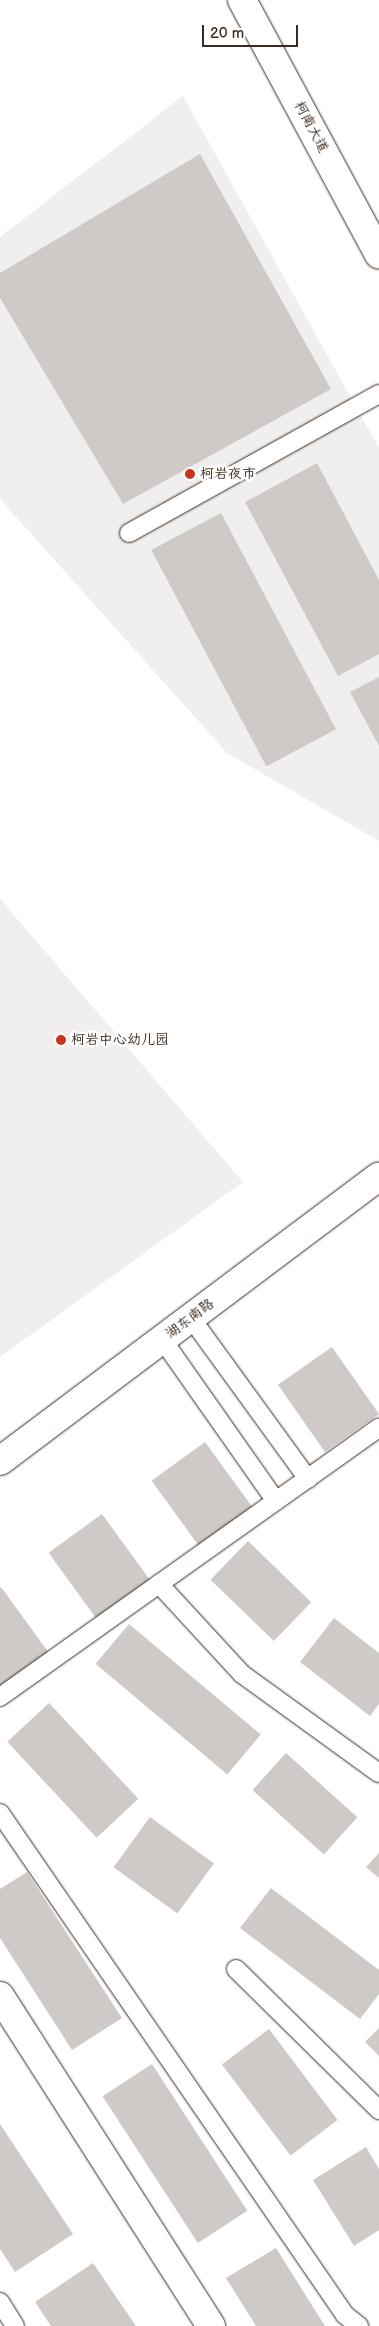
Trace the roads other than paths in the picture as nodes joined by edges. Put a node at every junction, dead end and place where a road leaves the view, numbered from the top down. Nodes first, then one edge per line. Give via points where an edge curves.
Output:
1 (242, 0) edge
2 (379, 254) edge
3 (379, 394) edge
4 (129, 533) dead end
5 (379, 1176) edge
6 (191, 1318) junction
7 (162, 1339) junction
8 (379, 1428) edge
9 (0, 1461) edge
10 (308, 1478) junction
11 (276, 1501) junction
12 (159, 1584) junction
13 (0, 1697) edge
14 (379, 1773) edge
15 (0, 1813) edge
16 (236, 1969) dead end
17 (0, 1996) edge
18 (379, 2110) edge
19 (0, 2302) edge
20 (15, 2326) edge
21 (211, 2326) edge
22 (359, 2326) edge

1 - 2 street, 柯南大道
3 - 4 lane
5 - 6 street, 湖东南路
6 - 7 street, 湖东南路
6 - 10 lane
7 - 9 street, 湖东南路
7 - 11 lane
8 - 10 lane
10 - 11 lane
11 - 12 lane
12 - 13 lane
12 - 14 lane via 242,1674
15 - 22 lane via 345,2315
16 - 18 lane
17 - 21 street
19 - 20 lane

